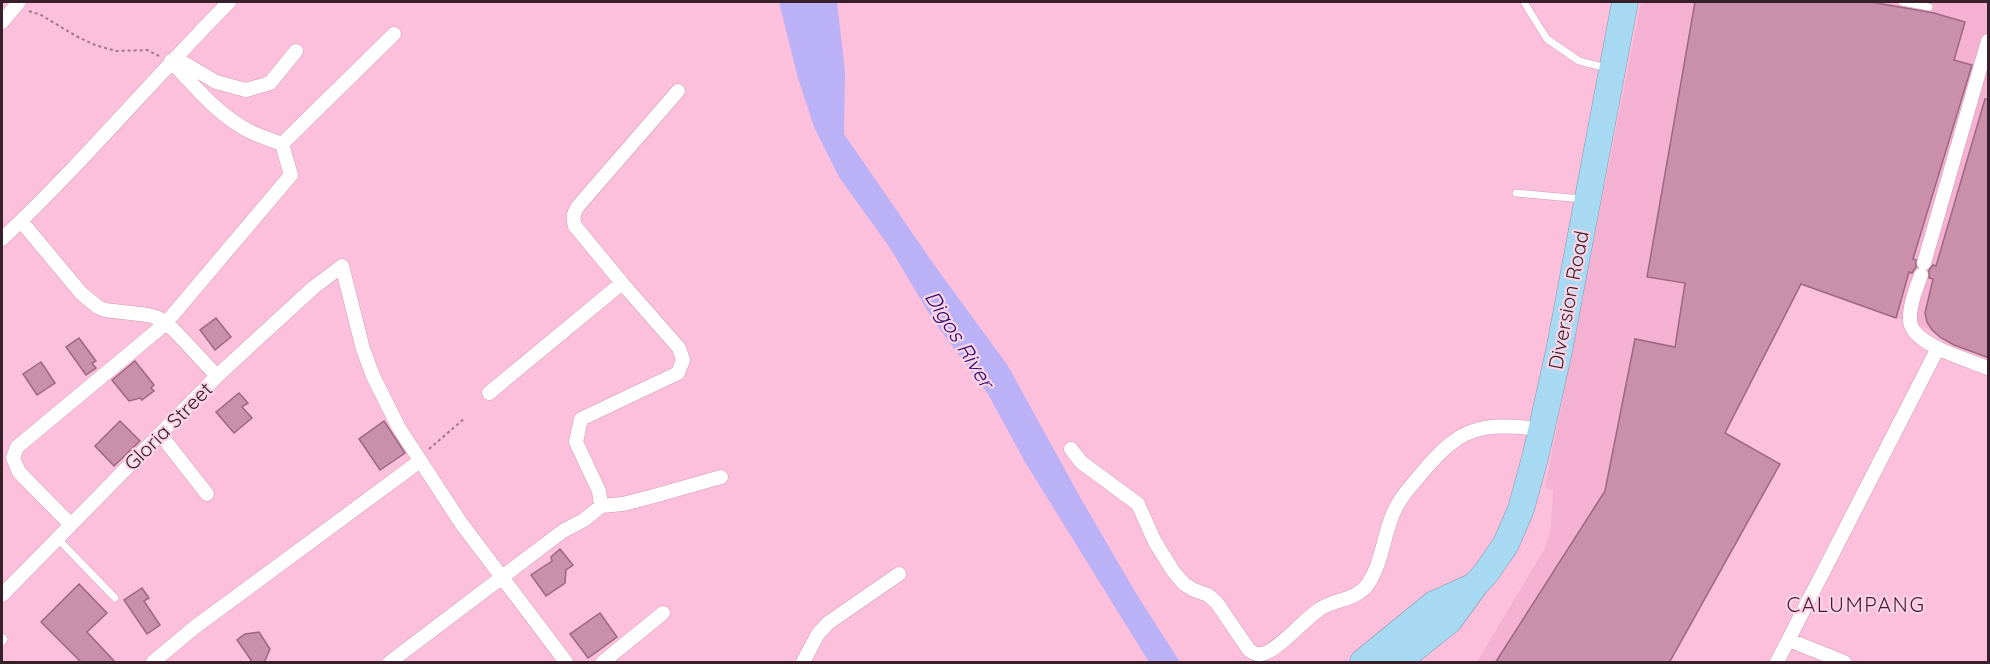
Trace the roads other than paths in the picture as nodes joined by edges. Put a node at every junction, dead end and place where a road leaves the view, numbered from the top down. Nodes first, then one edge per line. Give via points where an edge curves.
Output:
1 (229, 2) edge
2 (1524, 2) edge
3 (1625, 2) edge
4 (1902, 2) edge
5 (17, 4) edge
6 (1929, 7) dead end
7 (2, 22) edge
8 (394, 34) dead end
9 (1989, 41) edge
10 (296, 51) dead end
11 (171, 61) junction
12 (1612, 69) junction
13 (678, 92) dead end
14 (282, 144) junction
15 (1516, 193) dead end
16 (1587, 200) junction
17 (21, 221) junction
18 (2, 239) edge
19 (621, 284) junction
20 (165, 324) junction
21 (1938, 348) junction
22 (1989, 368) edge
23 (217, 376) junction
24 (489, 393) dead end
25 (1541, 429) junction
26 (160, 434) junction
27 (1071, 449) dead end
28 (420, 461) junction
29 (721, 477) dead end
30 (207, 494) dead end
31 (601, 506) junction
32 (70, 524) junction
33 (57, 538) junction
34 (899, 574) dead end
35 (502, 579) junction
36 (1475, 585) junction
37 (2, 595) edge
38 (115, 598) dead end
39 (663, 613) dead end
40 (2, 637) edge
41 (1789, 640) junction
42 (2, 642) edge
43 (153, 663) edge
44 (390, 663) edge
45 (566, 663) edge
46 (603, 663) edge
47 (803, 663) edge
48 (1363, 663) edge
49 (1397, 663) edge
50 (1777, 663) edge
51 (1844, 663) edge

1 - 11 street
2 - 12 lane via 1547,39 1579,61
3 - 12 highway, Diversion Road
4 - 6 lane
5 - 7 street
8 - 14 street
9 - 21 street via 1912,305 1912,329
10 - 11 street via 270,83 246,90 216,82 184,63
11 - 14 street via 235,123
11 - 17 street
12 - 16 highway, Diversion Road
13 - 19 street via 574,213 575,226
14 - 20 street via 291,175
15 - 16 lane
16 - 25 highway, Diversion Road
17 - 18 street
17 - 20 street via 81,293 98,307 148,315
19 - 24 street
19 - 31 street via 679,348 683,360 678,373 580,419 576,442 599,491
20 - 23 street
20 - 32 street via 17,447 13,458 19,472
21 - 22 street
21 - 41 street
23 - 26 street, Gloria Street
23 - 28 street, Gloria Street via 342,266 373,376
25 - 27 street via 1485,427 1446,445 1402,495 1366,586 1319,610 1262,654 1249,650 1217,603 1184,584 1173,571 1138,504 1082,462
25 - 36 highway, Diversion Road via 1516,524 1495,562
26 - 30 street
26 - 32 street, Gloria Street
28 - 35 street
28 - 43 street via 195,627
29 - 31 street via 623,504
31 - 35 street
32 - 33 street, Gloria Street
33 - 37 street, Gloria Street
33 - 38 lane
34 - 47 street via 828,623
35 - 44 street
35 - 45 street
36 - 48 highway, Diversion Road via 1434,604
36 - 49 highway, Diversion Road via 1449,621
39 - 46 street
40 - 42 lane
41 - 50 street
41 - 51 street

